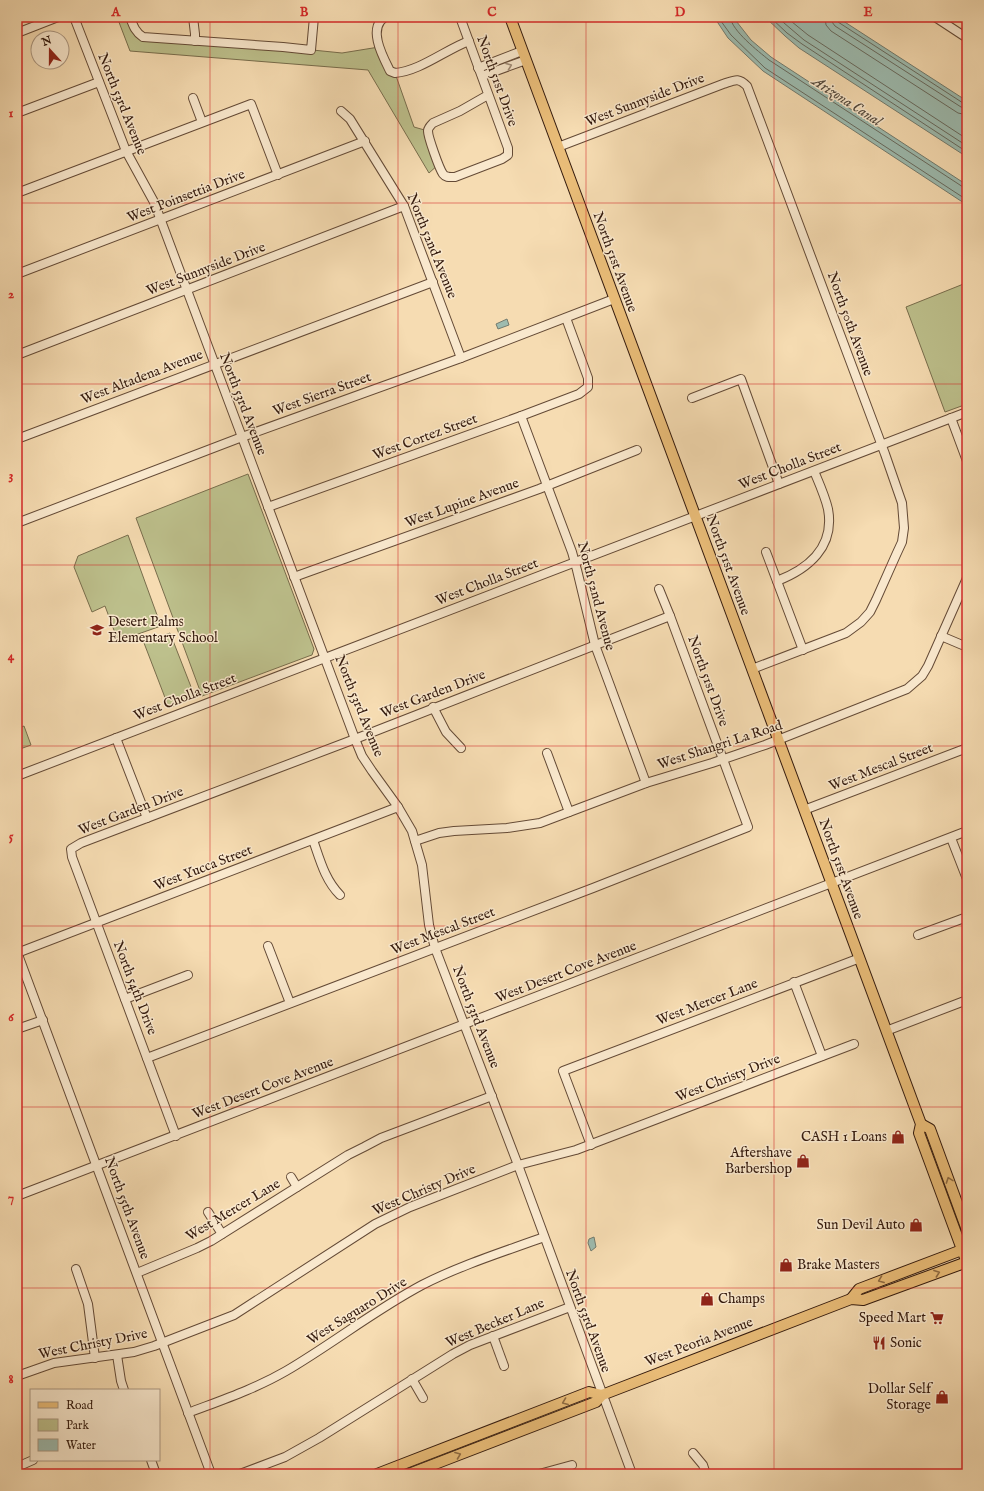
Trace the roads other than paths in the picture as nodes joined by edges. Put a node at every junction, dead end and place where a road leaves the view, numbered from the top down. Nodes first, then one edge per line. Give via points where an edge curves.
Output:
1 (58, 17) edge
2 (74, 17) edge
3 (130, 17) edge
4 (193, 17) edge
5 (314, 17) edge
6 (385, 17) edge
7 (460, 17) edge
8 (510, 17) edge
9 (935, 17) edge
10 (17, 33) edge
11 (967, 38) edge
12 (195, 41) junction
13 (469, 41) junction
14 (524, 55) junction
15 (478, 68) junction
16 (482, 76) junction
17 (742, 81) joint
18 (99, 82) junction
19 (488, 95) junction
20 (193, 98) dead end
21 (341, 110) dead end
22 (17, 113) edge
23 (202, 122) junction
24 (365, 141) junction
25 (558, 147) junction
26 (126, 151) junction
27 (278, 175) junction
28 (17, 193) edge
29 (404, 206) junction
30 (160, 220) junction
31 (17, 274) edge
32 (433, 282) junction
33 (187, 290) junction
34 (614, 299) junction
35 (566, 318) junction
36 (17, 355) edge
37 (461, 358) junction
38 (214, 364) junction
39 (692, 398) dead end
40 (967, 412) edge
41 (521, 416) junction
42 (951, 418) junction
43 (242, 437) junction
44 (17, 439) edge
45 (881, 445) junction
46 (637, 450) dead end
47 (967, 461) edge
48 (814, 471) junction
49 (779, 484) junction
50 (547, 486) junction
51 (268, 507) junction
52 (695, 516) junction
53 (17, 523) edge
54 (766, 552) dead end
55 (575, 562) junction
56 (294, 577) junction
57 (967, 578) edge
58 (777, 581) junction
59 (659, 589) dead end
60 (670, 616) junction
61 (941, 636) junction
62 (595, 645) junction
63 (967, 647) edge
64 (803, 650) junction
65 (325, 658) junction
66 (752, 669) junction
67 (433, 707) junction
68 (116, 738) junction
69 (355, 739) junction
70 (778, 740) junction
71 (460, 748) dead end
72 (967, 748) edge
73 (547, 753) dead end
74 (723, 760) junction
75 (17, 776) edge
76 (646, 783) junction
77 (398, 807) junction
78 (804, 810) junction
79 (569, 812) junction
80 (147, 818) junction
81 (748, 827) joint
82 (967, 831) edge
83 (951, 838) junction
84 (313, 840) junction
85 (415, 841) junction
86 (71, 849) joint
87 (967, 879) edge
88 (832, 884) junction
89 (340, 895) dead end
90 (967, 917) edge
91 (96, 923) junction
92 (918, 935) dead end
93 (268, 946) dead end
94 (435, 948) junction
95 (17, 952) edge
96 (860, 958) junction
97 (188, 975) dead end
98 (794, 982) junction
99 (125, 999) junction
100 (967, 1000) edge
101 (290, 1004) junction
102 (42, 1020) junction
103 (465, 1024) junction
104 (17, 1029) edge
105 (886, 1031) junction
106 (854, 1044) dead end
107 (822, 1056) junction
108 (147, 1058) junction
109 (492, 1096) junction
110 (921, 1124) junction
111 (176, 1136) junction
112 (591, 1145) junction
113 (97, 1165) junction
114 (518, 1165) junction
115 (291, 1177) dead end
116 (297, 1187) junction
117 (17, 1196) edge
118 (208, 1212) dead end
119 (967, 1230) edge
120 (222, 1234) junction
121 (544, 1237) junction
122 (964, 1249) edge
123 (967, 1262) edge
124 (76, 1269) dead end
125 (136, 1272) junction
126 (851, 1299) junction
127 (570, 1307) junction
128 (493, 1336) junction
129 (162, 1343) junction
130 (117, 1355) junction
131 (95, 1358) junction
132 (504, 1366) dead end
133 (17, 1376) edge
134 (412, 1379) junction
135 (124, 1389) edge
136 (602, 1395) junction
137 (424, 1398) dead end
138 (188, 1413) junction
139 (340, 1425) junction
140 (345, 1433) dead end
141 (693, 1453) dead end
142 (31, 1461) edge
143 (151, 1461) edge
144 (405, 1463) junction
145 (572, 1465) dead end
146 (17, 1467) edge
147 (156, 1474) edge
148 (211, 1474) edge
149 (240, 1474) edge
150 (377, 1474) edge
151 (409, 1474) edge
152 (539, 1474) edge
153 (632, 1474) edge
154 (706, 1474) edge

1 - 10 street
2 - 18 street, North 53rd Avenue
3 - 12 street via 135,30 143,37
4 - 12 street
5 - 12 street via 311,50
6 - 13 street via 378,25 376,33 390,71 399,73
7 - 13 street, North 51st Drive
8 - 14 main road, North 51st Avenue
9 - 11 street
13 - 15 street, North 51st Drive
14 - 15 street
16 -> 14 street
14 - 25 main road, North 51st Avenue
15 - 16 street, North 51st Drive
16 - 19 street, North 51st Drive
17 - 25 street, West Sunnyside Drive via 723,84
17 - 45 street, North 50th Avenue via 747,86
18 - 22 street
18 - 26 street, North 53rd Avenue
19 - 19 street, North 51st Drive via 460,112 432,123 429,127 432,145 443,174 448,177 455,177 502,159 508,154
20 - 23 street
21 - 24 street, North 52nd Avenue
23 - 26 street
23 - 27 street via 251,104
24 - 27 street, West Poinsettia Drive
24 - 29 street, North 52nd Avenue
25 - 34 main road, North 51st Avenue
26 - 28 street
26 - 30 street, North 53rd Avenue via 154,202
27 - 30 street, West Poinsettia Drive
29 - 32 street, North 52nd Avenue
29 - 33 street, West Sunnyside Drive
30 - 31 street, West Poinsettia Drive
30 - 33 street, North 53rd Avenue
32 - 37 street, North 52nd Avenue
32 - 38 street, West Altadena Avenue
33 - 36 street, West Sunnyside Drive
33 - 38 street, North 53rd Avenue
34 - 35 street, West Sierra Street
34 - 52 main road, North 51st Avenue
35 - 37 street, West Sierra Street
35 - 41 street, West Cortez Street via 588,378 588,387 579,394
37 - 43 street, West Sierra Street
38 - 43 street, North 53rd Avenue
38 - 44 street, West Altadena Avenue
39 - 49 street via 741,380
40 - 42 street, West Cholla Street
41 - 50 street, North 52nd Avenue
41 - 51 street, West Cortez Street
42 - 45 street, West Cholla Street
42 - 47 street
43 - 51 street, North 53rd Avenue
43 - 53 street, West Sierra Street
45 - 48 street, West Cholla Street
45 - 64 street, North 50th Avenue via 902,503 902,542 870,612 861,622 846,633
46 - 50 street, West Lupine Avenue
48 - 49 street, West Cholla Street
48 - 58 street via 828,510 827,534 815,557 805,567
49 - 52 street, West Cholla Street
50 - 55 street, North 52nd Avenue
50 - 56 street, West Lupine Avenue
51 - 56 street, North 53rd Avenue
52 - 55 street, West Cholla Street
52 - 66 main road, North 51st Avenue
54 - 58 street
55 - 62 street, North 52nd Avenue
55 - 65 street, West Cholla Street
56 - 65 street, North 53rd Avenue
57 - 61 street, West Shangri La Road
58 - 64 street
59 - 60 street, North 51st Drive
60 - 62 street, West Garden Drive
60 - 74 street, North 51st Drive
61 - 63 street
61 - 70 street, West Shangri La Road via 922,676 907,689
62 - 67 street, West Garden Drive
62 - 76 street, North 52nd Avenue
64 - 66 street
65 - 68 street, West Cholla Street
65 - 69 street, North 53rd Avenue
66 - 70 main road, North 51st Avenue
67 - 69 street, West Garden Drive
67 - 71 street via 446,732
68 - 75 street, West Cholla Street
68 - 80 street
69 - 77 street, North 53rd Avenue via 362,756
69 - 80 street, West Garden Drive
70 - 74 street, West Shangri La Road
70 - 78 main road, North 51st Avenue
72 - 78 street, West Mescal Street
73 - 79 street
74 - 76 street, West Shangri La Road
74 - 81 street, North 51st Drive
76 - 79 street, West Shangri La Road
77 - 84 street, West Yucca Street
77 - 85 street, North 53rd Avenue
78 - 88 main road, North 51st Avenue
79 - 85 street, West Shangri La Road via 540,823 439,833
80 - 86 street, West Garden Drive
81 - 94 street, West Mescal Street
82 - 83 street, West Desert Cove Avenue
83 - 87 street
83 - 88 street, West Desert Cove Avenue
84 - 89 street via 331,886
84 - 91 street, West Yucca Street
85 - 94 street, North 53rd Avenue via 422,866 429,925
86 - 91 street, North 54th Drive
88 - 96 main road, North 51st Avenue
88 - 103 street, West Desert Cove Avenue
90 - 92 street
91 - 95 street, West Yucca Street
91 - 99 street, North 54th Drive
93 - 101 street
94 - 101 street, West Mescal Street
94 - 103 street, North 53rd Avenue
95 - 102 street, North 55th Avenue
96 - 98 street, West Mercer Lane
96 - 105 main road, North 51st Avenue
97 - 99 street
98 - 107 street
98 - 112 street, West Mercer Lane via 563,1071
99 - 108 street, North 54th Drive
100 - 105 street
101 - 108 street, West Mescal Street
102 - 104 street
102 - 113 street, North 55th Avenue
103 - 109 street, North 53rd Avenue
103 - 111 street, West Desert Cove Avenue
105 - 110 main road, North 51st Avenue
106 - 107 street, West Christy Drive
107 - 112 street, West Christy Drive
108 - 111 street, North 54th Drive
109 - 114 street, North 53rd Avenue
109 - 116 street, West Mercer Lane via 381,1138 348,1154
119 -> 110 main road, North 51st Avenue via 930,1129
110 - 122 main road, North 51st Avenue via 919,1133
111 - 113 street, West Desert Cove Avenue
112 - 114 street, West Christy Drive
113 - 117 street, West Desert Cove Avenue
113 - 125 street, North 55th Avenue
114 - 121 street, North 53rd Avenue
114 - 129 street, West Christy Drive via 417,1204 375,1224 234,1315
115 - 116 street, West Mercer Lane
116 - 120 street, West Mercer Lane
118 - 120 street
120 - 125 street, West Mercer Lane via 197,1248
121 - 127 street, North 53rd Avenue
121 - 138 street, West Saguaro Drive via 435,1279 265,1382 241,1394
122 - 123 main road, North 51st Avenue
122 -> 126 main road, West Peoria Avenue via 860,1288
126 -> 123 main road, West Peoria Avenue via 863,1300
124 - 131 street via 88,1304
125 - 129 street, North 55th Avenue
126 - 136 main road, West Peoria Avenue
127 - 128 street, West Becker Lane
127 - 136 street, North 53rd Avenue
128 - 132 street
128 - 134 street, West Becker Lane via 453,1354
129 - 130 street, West Christy Drive
129 - 138 street, North 55th Avenue
130 - 131 street, West Christy Drive
130 - 135 street
131 - 133 street, West Christy Drive via 54,1363
134 - 137 street
134 - 139 street, West Becker Lane
136 -> 144 main road, West Peoria Avenue via 589,1392
151 -> 136 main road, West Peoria Avenue via 596,1402
136 - 153 street, North 53rd Avenue
138 - 148 street, North 55th Avenue
139 - 140 street
139 - 149 street, West Becker Lane via 285,1457
141 - 154 street via 703,1465
142 - 146 street
143 - 147 street
144 - 150 main road, West Peoria Avenue
144 - 151 street
145 - 152 street

